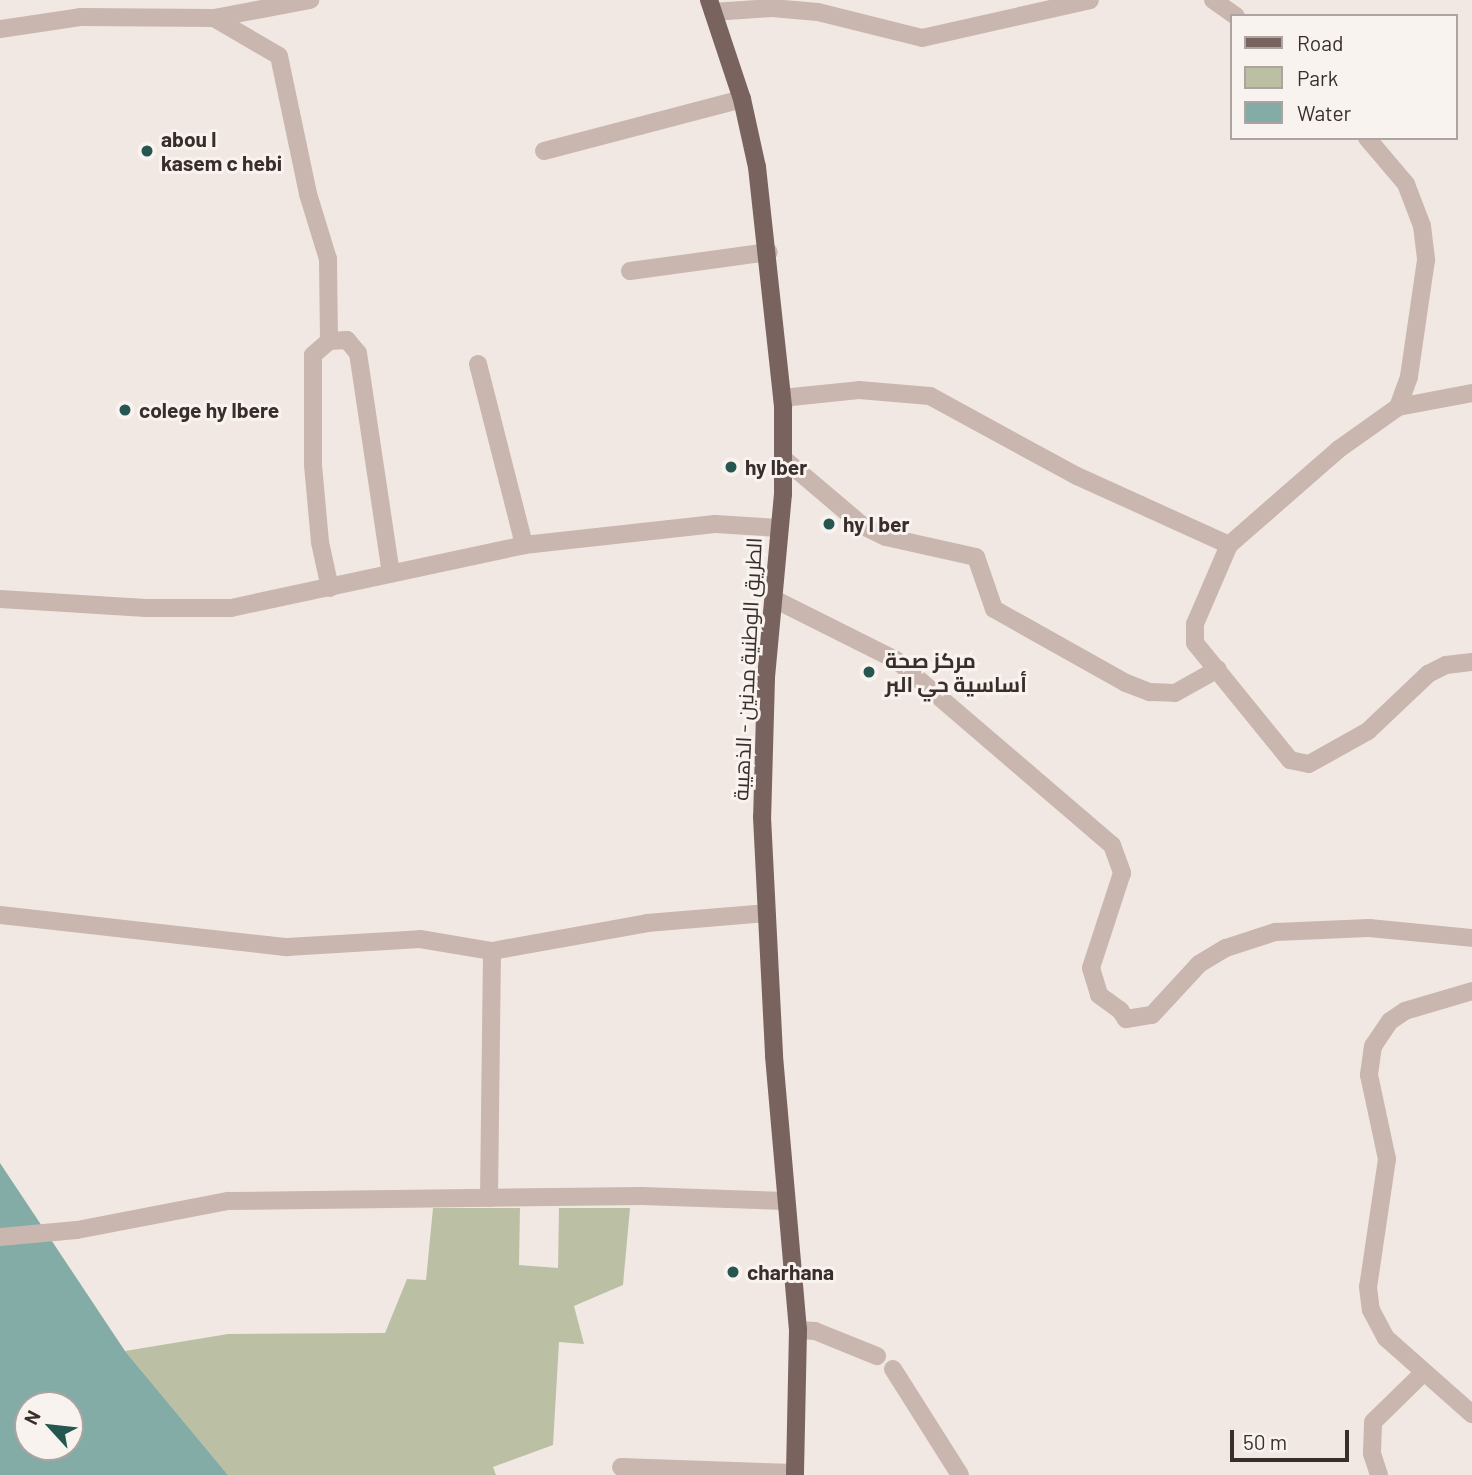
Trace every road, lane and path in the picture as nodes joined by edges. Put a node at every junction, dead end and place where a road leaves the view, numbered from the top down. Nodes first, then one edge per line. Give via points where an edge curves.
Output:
1 (310, 0) edge
2 (1090, 0) edge
3 (1213, 0) edge
4 (1061, 4) edge
5 (711, 6) edge
6 (1233, 14) edge
7 (214, 19) junction
8 (0, 29) edge
9 (742, 99) junction
10 (1369, 140) edge
11 (544, 151) dead end
12 (769, 252) junction
13 (630, 271) dead end
14 (329, 341) junction
15 (478, 364) dead end
16 (1472, 393) edge
17 (782, 398) junction
18 (1398, 407) junction
19 (784, 459) junction
20 (779, 528) junction
21 (524, 545) junction
22 (1228, 545) junction
23 (391, 575) junction
24 (330, 588) junction
25 (0, 599) edge
26 (776, 600) junction
27 (1472, 662) edge
28 (1218, 669) junction
29 (766, 913) junction
30 (0, 915) edge
31 (1472, 938) edge
32 (492, 951) junction
33 (1472, 991) edge
34 (489, 1198) junction
35 (786, 1201) junction
36 (0, 1237) edge
37 (798, 1330) junction
38 (877, 1356) dead end
39 (893, 1369) dead end
40 (1424, 1372) junction
41 (1472, 1414) edge
42 (621, 1467) dead end
43 (795, 1474) edge
44 (960, 1475) edge
45 (1378, 1475) edge

1 - 7 street
2 - 4 street
3 - 6 street
4 - 5 street via 922,38 818,12
5 - 9 main road, الطريق الوطنية مدنين - الذهيبة
7 - 8 street via 80,17
7 - 14 street via 279,56 308,194 328,259
9 - 11 street
9 - 12 main road, الطريق الوطنية مدنين - الذهيبة
10 - 18 street via 1406,184 1426,260 1409,377
12 - 13 street
12 - 17 main road, الطريق الوطنية مدنين - الذهيبة
14 - 23 street via 346,340 358,353
14 - 24 street via 313,355 313,465 320,542
15 - 21 street
16 - 18 street
17 - 19 main road, الطريق الوطنية مدنين - الذهيبة
17 - 22 street via 859,390 930,396 1077,477
18 - 22 street via 1339,449
19 - 20 main road, الطريق الوطنية مدنين - الذهيبة
19 - 28 street via 863,526 886,537 976,556 994,609 1126,683 1150,692 1175,694
20 - 21 street via 715,524
20 - 26 main road, الطريق الوطنية مدنين - الذهيبة
21 - 23 street
22 - 28 street via 1194,634 1195,643
23 - 24 street
24 - 25 street via 259,605 201,610
26 - 29 main road, الطريق الوطنية مدنين - الذهيبة via 766,678 762,817
26 - 31 street via 896,660 1111,845 1122,873 1091,968 1099,995 1120,1010 1125,1020 1152,1015 1199,964 1226,948 1275,932 1369,928
27 - 28 street via 1447,665 1428,674 1368,731 1309,764 1283,755
29 - 32 street via 647,923
29 - 35 main road, الطريق الوطنية مدنين - الذهيبة
30 - 32 street via 275,946 312,948 420,939
32 - 34 street
33 - 40 street via 1405,1011 1381,1032 1369,1061 1387,1159 1368,1287 1371,1310 1386,1338
34 - 35 street via 642,1196
34 - 36 street via 228,1201 77,1230
35 - 37 main road, الطريق الوطنية مدنين - الذهيبة
37 - 38 street via 815,1331
37 - 43 main road, الطريق الوطنية مدنين - الذهيبة
39 - 44 street via 917,1400
40 - 41 street
40 - 45 street via 1373,1422 1372,1453
42 - 43 street

